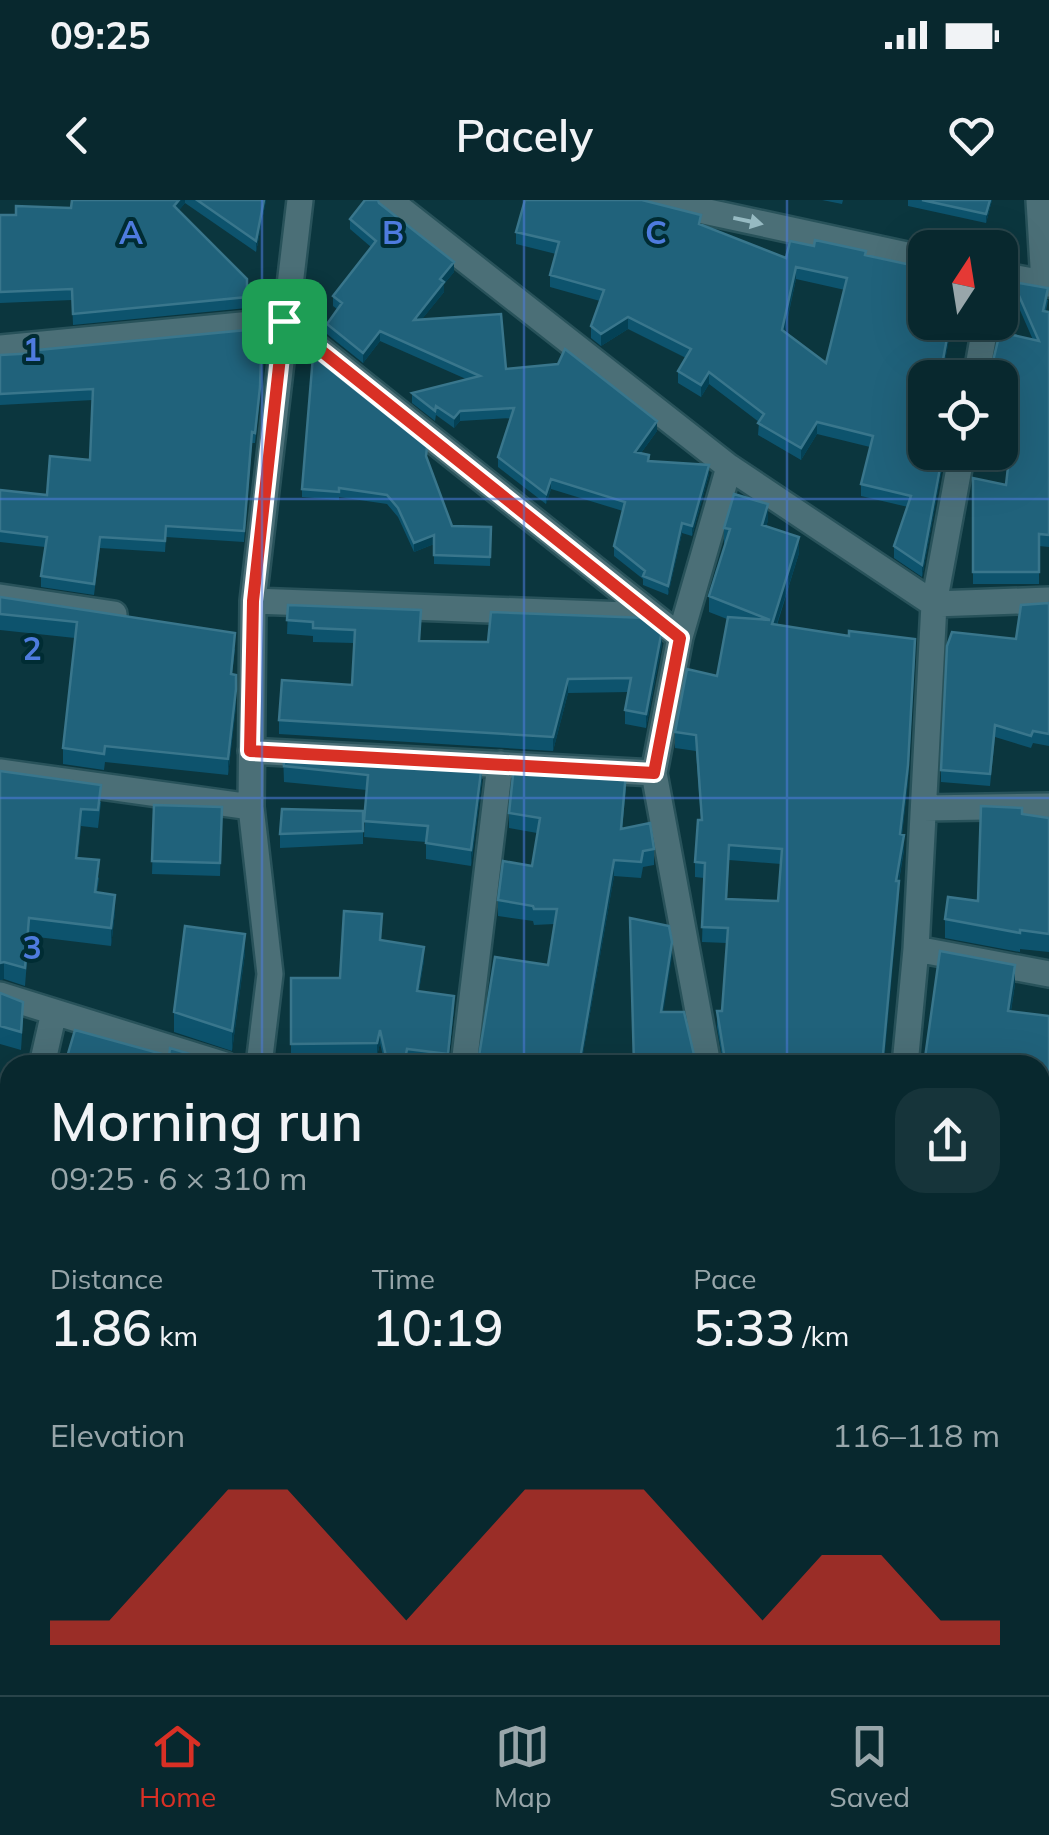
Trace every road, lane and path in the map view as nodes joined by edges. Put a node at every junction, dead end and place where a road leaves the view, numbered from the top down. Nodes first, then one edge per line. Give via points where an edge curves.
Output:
1 (300, 200) edge
2 (389, 200) edge
3 (653, 200) edge
4 (1039, 200) edge
5 (712, 207) edge
6 (908, 255) edge
7 (1018, 278) edge
8 (1047, 284) edge
9 (284, 321) junction
10 (0, 348) edge
11 (729, 467) junction
12 (959, 470) edge
13 (0, 597) edge
14 (1049, 600) edge
15 (253, 601) junction
16 (934, 604) junction
17 (652, 616) junction
18 (136, 618) edge
19 (680, 638) junction
20 (250, 751) junction
21 (500, 764) junction
22 (0, 772) edge
23 (654, 773) junction
24 (1049, 806) edge
25 (250, 807) junction
26 (924, 808) junction
27 (916, 949) junction
28 (1049, 974) edge
29 (0, 994) edge
30 (54, 1012) junction
31 (44, 1055) edge
32 (194, 1055) edge
33 (259, 1055) edge
34 (465, 1055) edge
35 (706, 1055) edge
36 (906, 1055) edge

1 - 9 street
2 - 11 street
3 - 5 street
4 - 8 street
5 -> 6 street
7 - 8 street
9 - 10 street
9 - 15 street
9 - 17 street
11 - 16 street
11 - 19 street
12 - 16 street
13 - 18 street
14 - 16 street
15 - 17 street
15 - 20 street via 242,634
16 - 26 street
17 - 19 street
19 - 23 street
20 - 21 street
20 - 25 street
21 - 23 street
21 - 34 street
22 - 25 street
23 - 35 street
24 - 26 street
25 - 33 street via 270,974
26 - 27 street
27 - 28 street
27 - 36 street
29 - 30 street
30 - 31 street
30 - 32 street

